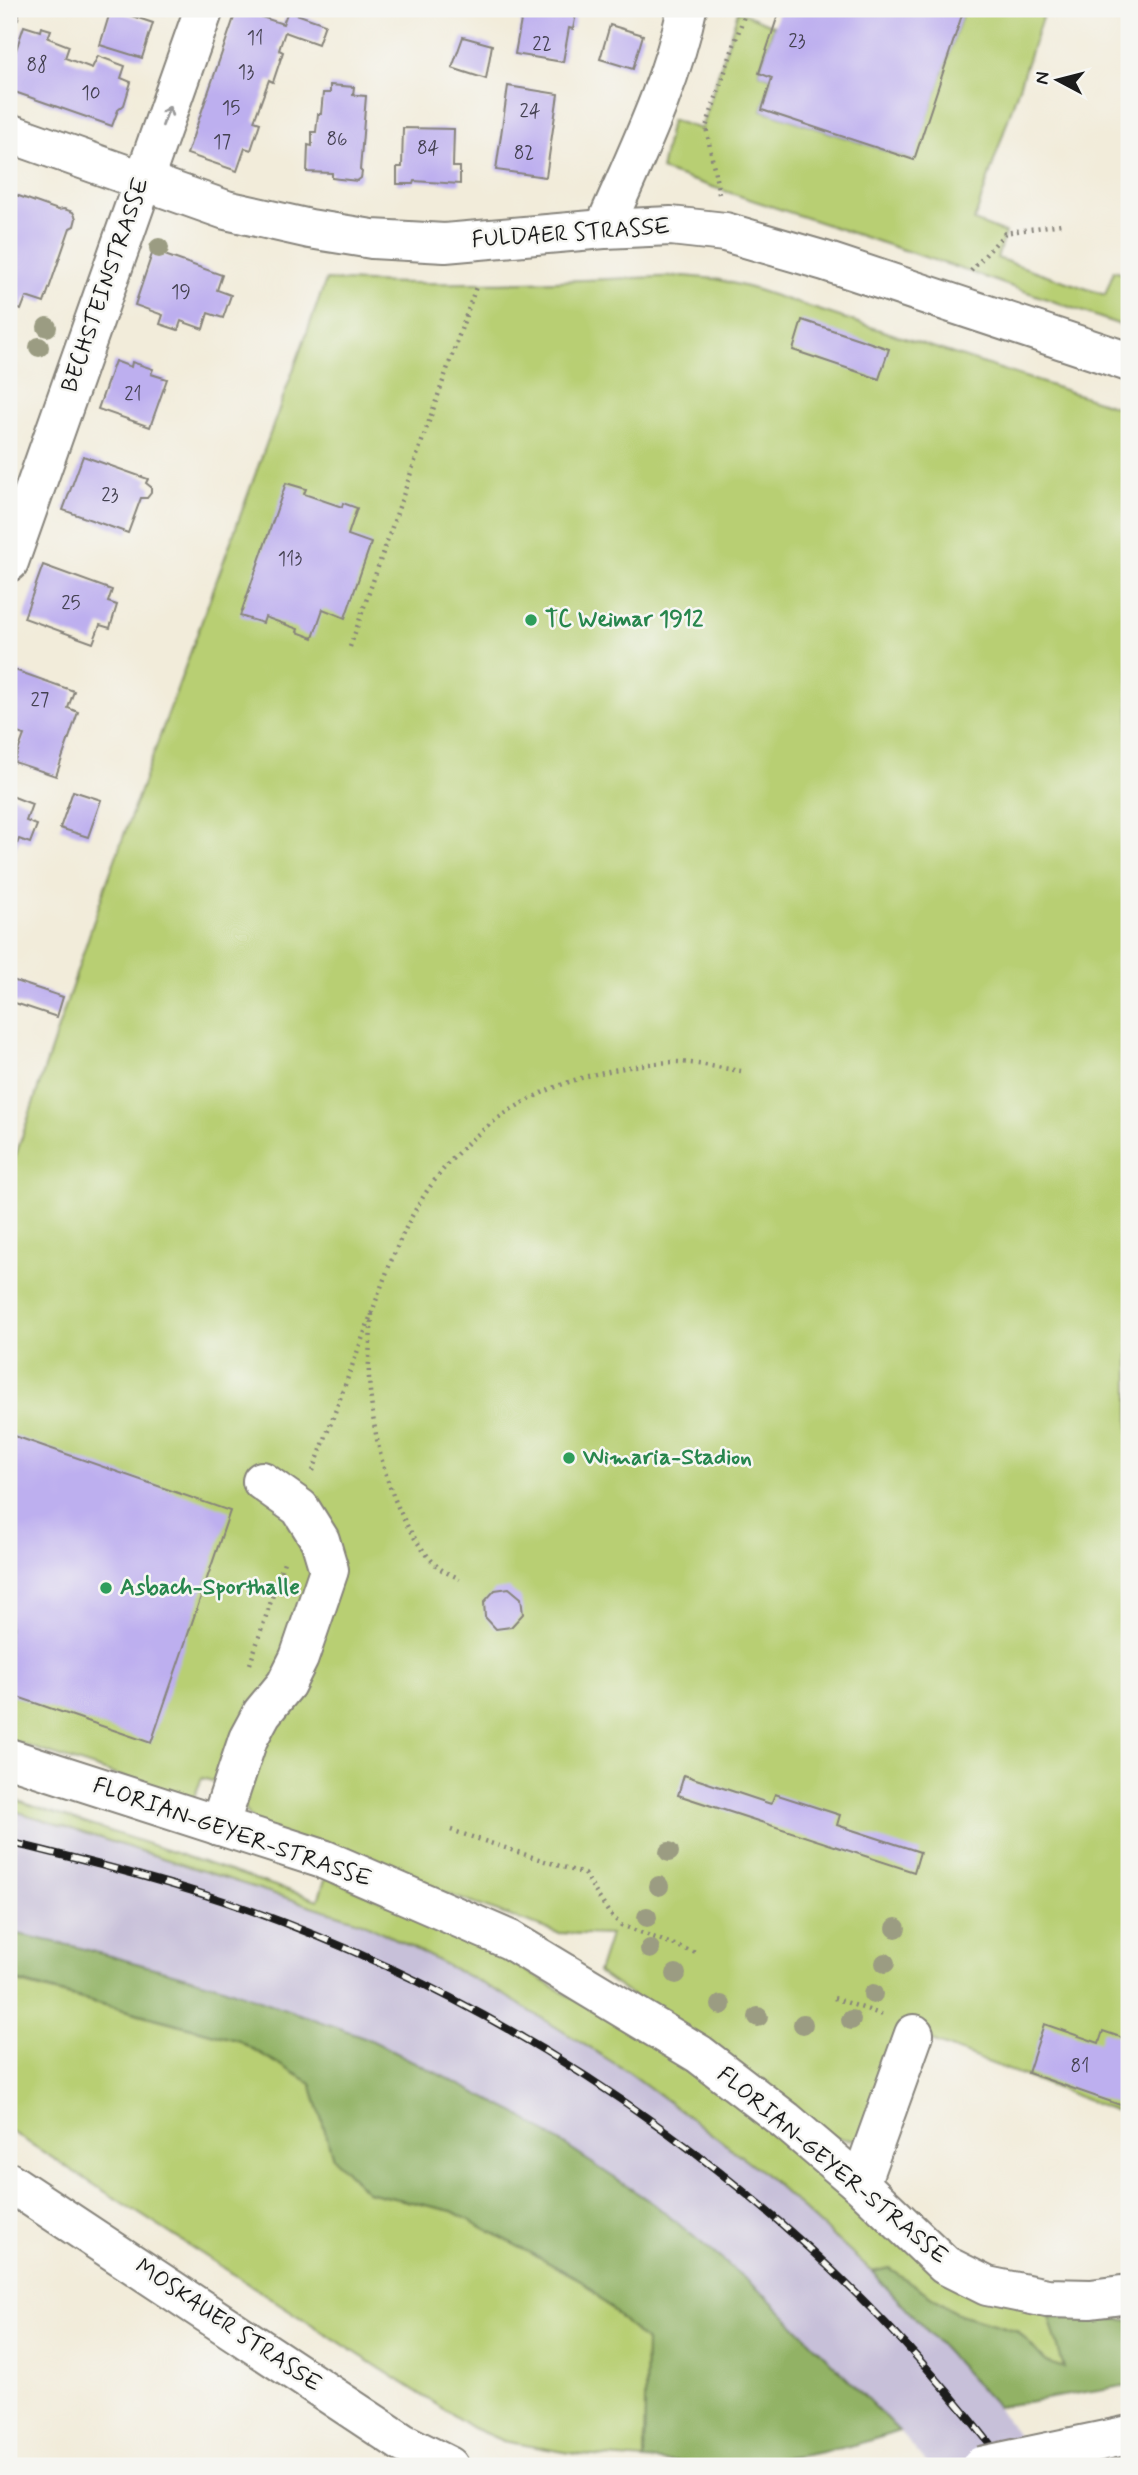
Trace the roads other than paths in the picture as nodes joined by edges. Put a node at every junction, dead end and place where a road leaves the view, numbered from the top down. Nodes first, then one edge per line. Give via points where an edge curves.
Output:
1 (204, 9) edge
2 (687, 9) edge
3 (9, 133) edge
4 (143, 181) junction
5 (604, 229) junction
6 (1129, 362) edge
7 (9, 562) edge
8 (262, 1482) dead end
9 (9, 1758) edge
10 (219, 1826) junction
11 (914, 2034) dead end
12 (9, 2182) edge
13 (860, 2184) junction
14 (1129, 2294) edge
15 (1129, 2435) edge
16 (449, 2466) edge
17 (981, 2466) edge

4 -> 1 street, BECHSTEINSTRASSE
2 - 5 street via 654,114
3 - 4 street, FULDAER STRASSE
4 - 5 street, FULDAER STRASSE via 226,210 372,239 445,243
4 - 7 street, BECHSTEINSTRASSE
5 - 6 street, FULDAER STRASSE via 671,226 724,232
8 - 10 street via 300,1508 320,1540 329,1570 299,1658 248,1739
9 - 10 street, FLORIAN-GEYER-STRASSE
10 - 13 street, FLORIAN-GEYER-STRASSE via 323,1859 510,1940 699,2053
11 - 13 street
12 - 16 street, MOSKAUER STRASSE via 403,2443
13 - 14 street, FLORIAN-GEYER-STRASSE via 944,2265 988,2286 1047,2298
15 - 17 street, bridge

